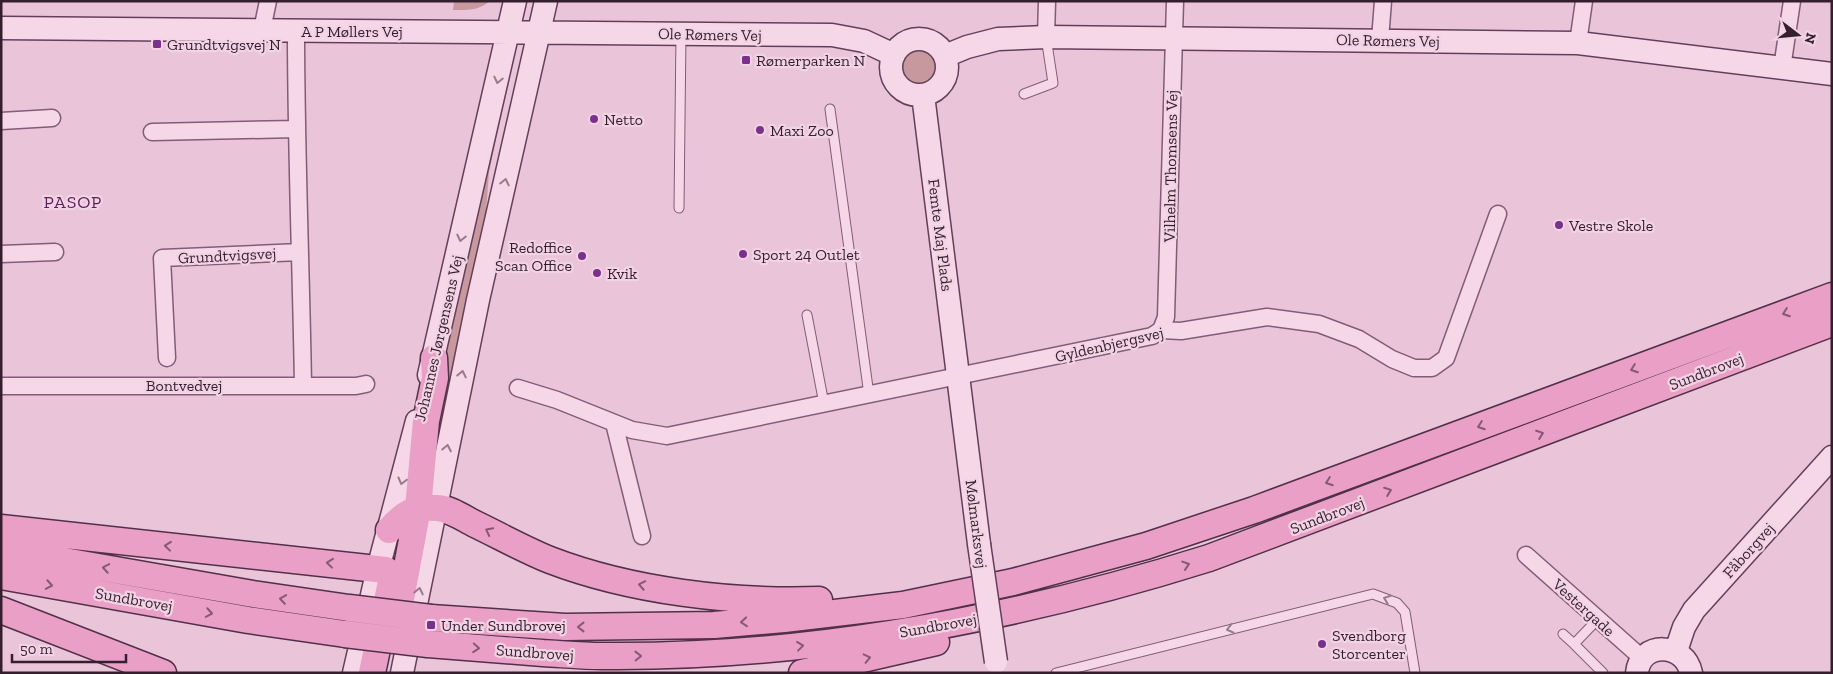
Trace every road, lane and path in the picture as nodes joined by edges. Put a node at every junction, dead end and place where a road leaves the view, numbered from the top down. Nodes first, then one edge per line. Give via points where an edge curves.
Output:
1 (268, 1) edge
2 (515, 1) edge
3 (529, 1) edge
4 (546, 1) edge
5 (1046, 1) edge
6 (1175, 1) edge
7 (1383, 1) edge
8 (1584, 1) edge
9 (1792, 1) edge
10 (1, 28) edge
11 (262, 30) junction
12 (296, 30) junction
13 (523, 32) junction
14 (682, 33) junction
15 (1046, 37) junction
16 (1174, 38) junction
17 (1380, 40) junction
18 (1578, 43) junction
19 (894, 55) junction
20 (945, 56) junction
21 (1782, 68) junction
22 (1832, 74) edge
23 (1024, 94) dead end
24 (923, 95) junction
25 (830, 109) dead end
26 (52, 118) dead end
27 (1, 121) edge
28 (296, 129) junction
29 (152, 132) dead end
30 (679, 208) dead end
31 (1498, 214) dead end
32 (55, 252) dead end
33 (300, 252) junction
34 (1, 254) edge
35 (1832, 296) edge
36 (807, 314) dead end
37 (1832, 323) edge
38 (1162, 330) junction
39 (167, 358) dead end
40 (434, 358) junction
41 (958, 376) junction
42 (366, 384) dead end
43 (303, 385) junction
44 (1, 386) edge
45 (518, 388) dead end
46 (868, 394) junction
47 (824, 404) junction
48 (614, 423) junction
49 (1832, 457) edge
50 (427, 508) junction
51 (1, 528) edge
52 (388, 530) junction
53 (642, 536) dead end
54 (1, 550) edge
55 (1526, 555) dead end
56 (1084, 563) junction
57 (378, 569) junction
58 (1, 576) edge
59 (1140, 580) junction
60 (1, 610) edge
61 (1598, 619) junction
62 (1563, 634) dead end
63 (1574, 644) junction
64 (1676, 651) junction
65 (1640, 666) edge
66 (996, 667) edge
67 (163, 673) edge
68 (354, 673) edge
69 (372, 673) edge
70 (384, 673) edge
71 (402, 673) edge
72 (802, 673) edge
73 (1056, 673) edge
74 (1415, 673) edge
75 (1604, 673) edge
76 (1691, 673) edge

1 - 11 street
2 - 13 street, Johannes Jørgensens Vej
3 - 13 street, Johannes Jørgensens Vej
4 - 13 street, Johannes Jørgensens Vej
5 - 15 street
6 - 16 street, Vilhelm Thomsens Vej
7 - 17 street
8 - 18 street
9 - 21 street
10 - 11 street, A P Møllers Vej
11 - 12 street, A P Møllers Vej
12 - 13 street, A P Møllers Vej
12 - 28 street, Grundtvigsvej
13 - 14 street, Ole Rømers Vej
13 -> 40 street, Johannes Jørgensens Vej
50 -> 13 street, Johannes Jørgensens Vej via 476,310
14 - 19 street, Ole Rømers Vej via 840,36 870,42
14 - 30 lane
15 - 16 street, Ole Rømers Vej
15 - 20 street, Ole Rømers Vej via 998,39
15 - 23 lane via 1053,83
16 - 17 street, Ole Rømers Vej
16 - 38 street, Vilhelm Thomsens Vej via 1166,317
17 - 18 street, Ole Rømers Vej
18 - 21 street, Ole Rømers Vej
19 - 20 street via 905,43 920,39 935,44
19 - 24 street via 892,72 899,87 914,95
20 - 24 street via 947,73 944,81
21 - 22 street, Ole Rømers Vej
24 - 41 street, Femte Maj Plads
25 - 46 lane
26 - 27 street
28 - 29 street
28 - 33 street, Grundtvigsvej
31 - 38 street, Gyldenbjergsvej via 1446,358 1432,368 1414,368 1359,339 1318,324 1267,316 1181,331
32 - 34 street
33 - 39 street, Grundtvigsvej via 162,258
33 - 43 street, Grundtvigsvej
35 -> 56 main road, Sundbrovej via 1254,510
36 - 47 lane
59 -> 37 main road, Sundbrovej via 1270,536
38 - 41 street, Gyldenbjergsvej via 1152,336
40 - 50 main road via 435,378 426,421
40 -> 52 street, Johannes Jørgensens Vej
41 - 46 street, Gyldenbjergsvej
41 - 66 street, Mølmarksvej, bridge
42 - 43 street, Bontvedvej
43 - 44 street, Bontvedvej
45 - 48 street, Gyldenbjergsvej
46 - 47 street, Gyldenbjergsvej
47 - 48 street, Gyldenbjergsvej via 667,436 632,430
48 - 53 street
49 - 64 street, Fåborgvej via 1694,610
50 - 52 main road via 400,517
56 -> 50 main road via 1015,569 859,597 791,601 734,598 597,576 548,559 450,511
50 - 70 main road
71 -> 50 street, Johannes Jørgensens Vej
57 -> 51 main road
52 - 57 street, Johannes Jørgensens Vej
56 -> 54 main road, Sundbrovej, bridge via 903,605 714,625 564,627 431,618 349,608
55 - 61 street, Vestergade
57 - 68 street, Johannes Jørgensens Vej
57 - 69 main road via 390,574 391,582
58 -> 59 main road, Sundbrovej, bridge via 345,634 428,644 600,656 660,656 797,647 945,625
72 -> 59 main road via 1056,610
60 - 67 main road
61 - 63 lane
61 - 65 street, Vestergade
62 - 63 lane
63 - 75 lane
64 - 65 street via 1667,649 1650,653
64 - 76 street via 1688,663
74 -> 73 lane via 1405,612 1397,603 1373,594

